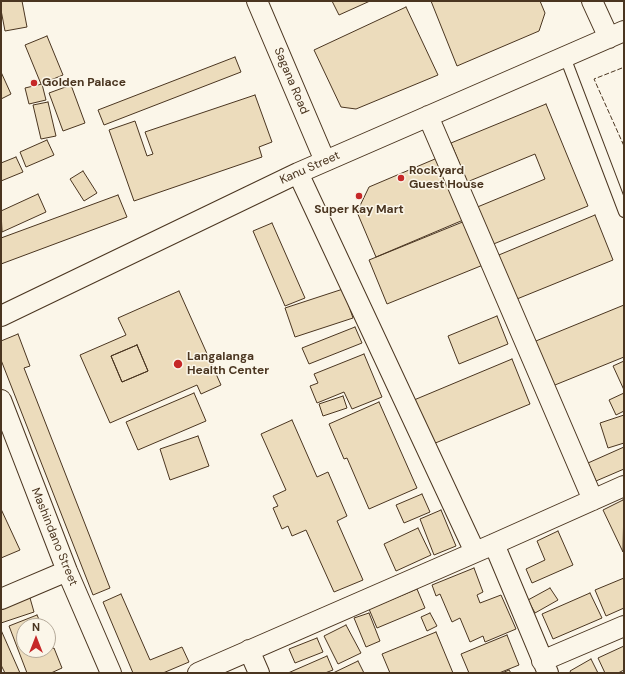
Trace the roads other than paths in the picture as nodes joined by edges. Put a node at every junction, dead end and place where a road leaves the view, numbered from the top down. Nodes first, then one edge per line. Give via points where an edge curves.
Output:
1 (257, 1) edge
2 (592, 1) edge
3 (616, 34) edge
4 (565, 57) junction
5 (428, 116) junction
6 (325, 161) junction
7 (298, 173) junction
8 (624, 212) edge
9 (1, 316) edge
10 (1, 400) edge
11 (624, 486) edge
12 (593, 500) junction
13 (494, 544) junction
14 (475, 552) junction
15 (67, 571) junction
16 (1, 599) edge
17 (624, 626) edge
18 (249, 650) junction
19 (545, 667) edge
20 (111, 673) edge
21 (198, 673) edge
22 (259, 673) edge

1 - 6 street, Sagana Road
2 - 3 street
3 - 4 street, Kanu Street
4 - 5 street, Kanu Street
4 - 8 lane
5 - 6 street, Kanu Street
5 - 12 street
6 - 7 street, Kanu Street
7 - 9 street, Kanu Street
7 - 14 street
10 - 15 street, Mashindano Street
11 - 12 street
12 - 13 street
13 - 14 street
13 - 19 street
14 - 18 street
15 - 16 street
15 - 20 street, Mashindano Street
17 - 19 street
18 - 21 street
18 - 22 street

